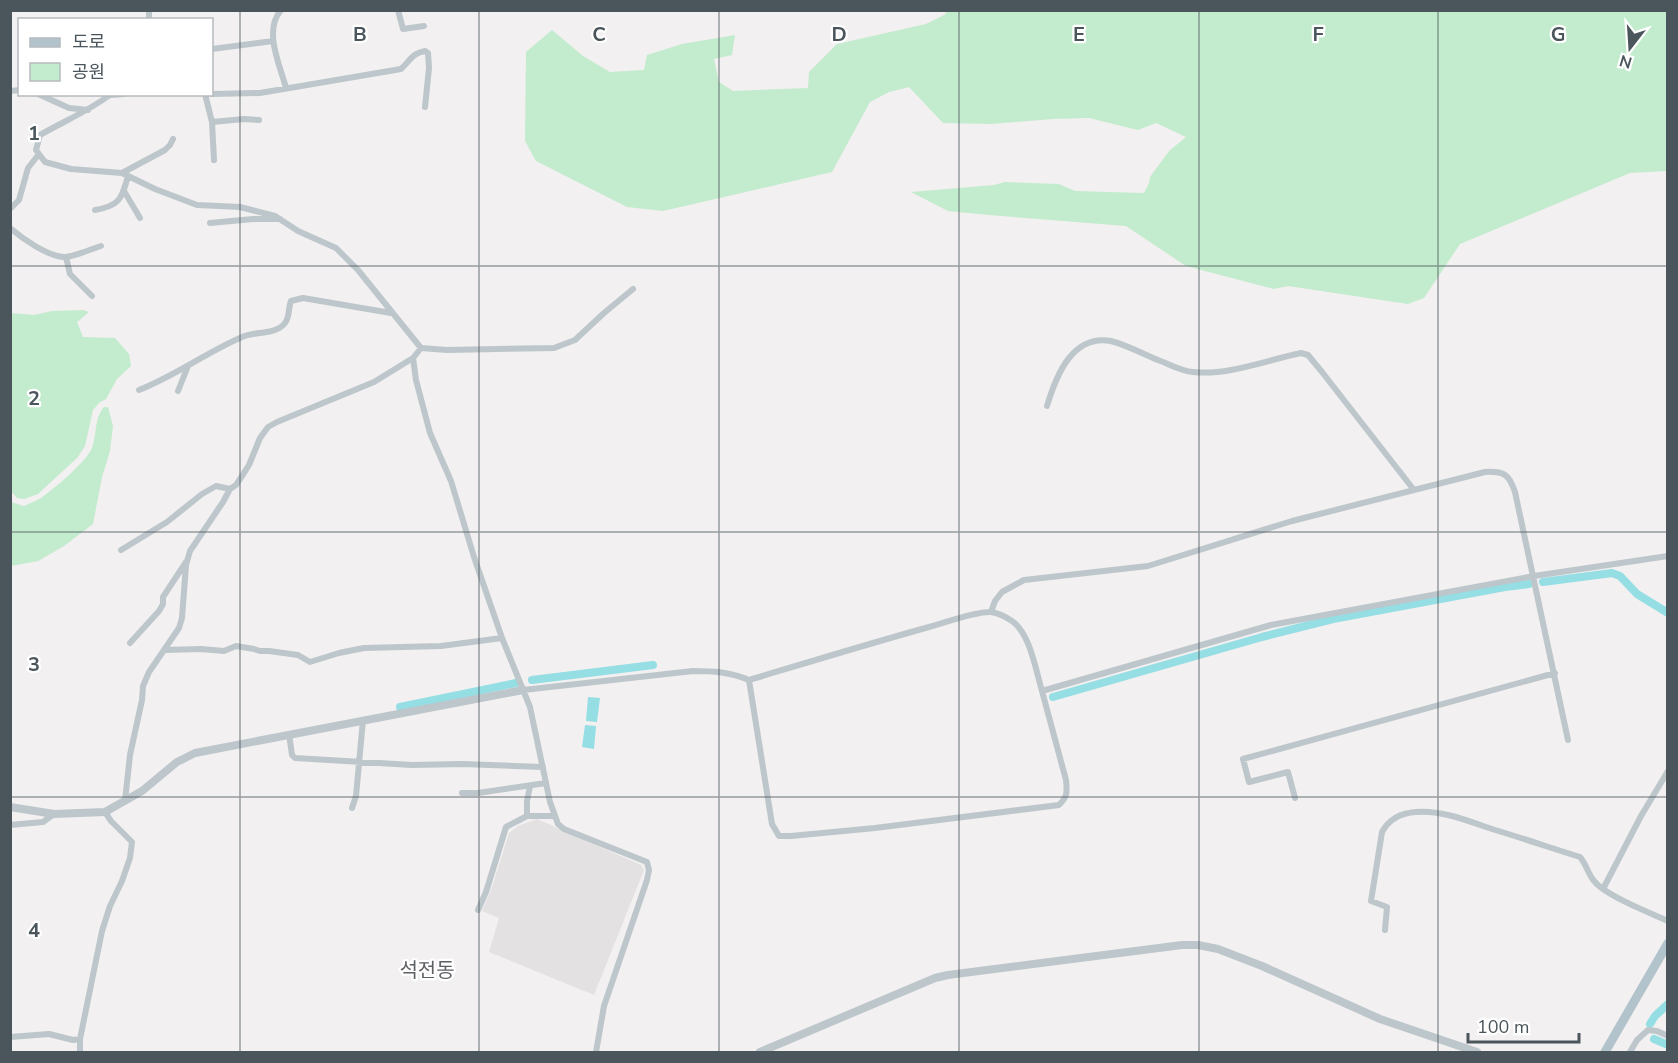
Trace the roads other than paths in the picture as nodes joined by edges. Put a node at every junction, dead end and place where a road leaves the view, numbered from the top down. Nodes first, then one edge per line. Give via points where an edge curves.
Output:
1 (281, 10) edge
2 (398, 10) edge
3 (424, 26) dead end
4 (273, 41) junction
5 (213, 49) edge
6 (286, 88) junction
7 (213, 94) edge
8 (42, 96) edge
9 (109, 96) edge
10 (206, 96) edge
11 (425, 107) dead end
12 (89, 110) junction
13 (259, 120) dead end
14 (212, 122) junction
15 (173, 139) dead end
16 (39, 154) junction
17 (214, 160) dead end
18 (125, 174) junction
19 (124, 190) junction
20 (10, 209) edge
21 (94, 210) dead end
22 (140, 218) dead end
23 (281, 219) junction
24 (210, 223) dead end
25 (10, 228) edge
26 (101, 246) dead end
27 (66, 257) junction
28 (633, 289) dead end
29 (92, 296) dead end
30 (392, 313) junction
31 (421, 348) junction
32 (413, 358) junction
33 (188, 366) junction
34 (139, 390) dead end
35 (178, 392) dead end
36 (1047, 406) dead end
37 (230, 489) junction
38 (1414, 490) junction
39 (121, 550) dead end
40 (1668, 556) edge
41 (188, 559) junction
42 (1534, 576) junction
43 (991, 612) junction
44 (502, 638) junction
45 (130, 643) dead end
46 (165, 650) junction
47 (1555, 673) junction
48 (749, 680) junction
49 (523, 690) junction
50 (1042, 691) junction
51 (363, 720) junction
52 (289, 734) junction
53 (1568, 740) dead end
54 (359, 762) junction
55 (543, 767) junction
56 (1668, 771) edge
57 (546, 783) junction
58 (530, 786) junction
59 (462, 793) dead end
60 (1295, 798) dead end
61 (125, 801) junction
62 (10, 807) edge
63 (352, 808) dead end
64 (105, 812) junction
65 (54, 814) junction
66 (527, 816) junction
67 (555, 816) junction
68 (10, 825) edge
69 (1604, 889) junction
70 (478, 910) dead end
71 (1668, 921) edge
72 (1385, 930) dead end
73 (1668, 943) edge
74 (12, 1036) edge
75 (1668, 1036) edge
76 (81, 1039) junction
77 (80, 1053) edge
78 (596, 1053) edge
79 (760, 1053) edge
80 (1477, 1053) edge
81 (1605, 1053) edge
82 (1630, 1053) edge

1 - 4 street
2 - 3 street via 404,28
4 - 5 street
4 - 6 street
6 - 7 street
6 - 11 street via 401,69 411,57 425,51 429,53
8 - 12 street via 69,108
9 - 12 street
10 - 14 street
12 - 16 street via 40,135 36,150
13 - 14 street
14 - 17 street
15 - 18 street via 165,150
16 - 18 street via 45,162 57,166
16 - 20 street via 28,168 19,200
18 - 19 street
18 - 23 street via 197,205 240,207
19 - 21 street via 114,205
19 - 22 street
23 - 24 street
23 - 30 street via 336,248
25 - 27 street via 33,245
26 - 27 street
27 - 29 street via 70,274
28 - 31 street via 575,340 554,348
30 - 31 street
30 - 33 street via 294,299 289,304 286,322 278,329 243,336
31 - 32 street
32 - 37 street via 374,382 268,427 249,465
32 - 44 street via 430,433 451,481
33 - 34 street
33 - 35 street
36 - 38 street via 1063,366 1075,350 1098,340 1189,372 1204,373 1301,353 1322,372
37 - 39 street via 216,486
37 - 41 street
38 - 42 street via 1485,472 1504,474 1515,492
38 - 43 street via 1292,521 1148,566 1024,580 1002,592
40 - 42 street
41 - 45 street via 159,610
41 - 46 street via 182,618 177,634
42 - 47 street
42 - 50 street via 1271,625
43 - 48 street
43 - 50 street via 1012,621 1025,637
44 - 46 street via 441,646 364,648 310,662 298,655 236,646 224,651
44 - 49 street
46 - 61 street via 142,686
47 - 53 street
47 - 60 street via 1243,759 1249,782 1288,772
48 - 49 street via 718,671 693,671
48 - 50 street via 772,824 779,836 1059,805 1067,793 1066,780
49 - 51 street
49 - 55 street
51 - 52 street
51 - 54 street
52 - 54 street via 295,758
52 - 61 street via 195,753
54 - 55 street
54 - 63 street
55 - 57 street
56 - 69 street
57 - 58 street
57 - 67 street
58 - 59 street
58 - 66 street
61 - 64 street
62 - 65 street
64 - 65 street
64 - 76 street via 132,842 132,848 102,931
65 - 68 street via 43,822
66 - 67 street
66 - 70 street via 506,827
67 - 78 street via 564,829 647,862 649,870 604,1006
69 - 71 street
69 - 72 street via 1592,879 1580,857 1447,815 1416,812 1392,819 1382,832 1371,901 1386,907
73 - 81 main road
74 - 76 street via 49,1034
75 - 82 street via 1648,1030
76 - 77 street
79 - 80 street via 935,978 1198,945 1262,966 1380,1018

